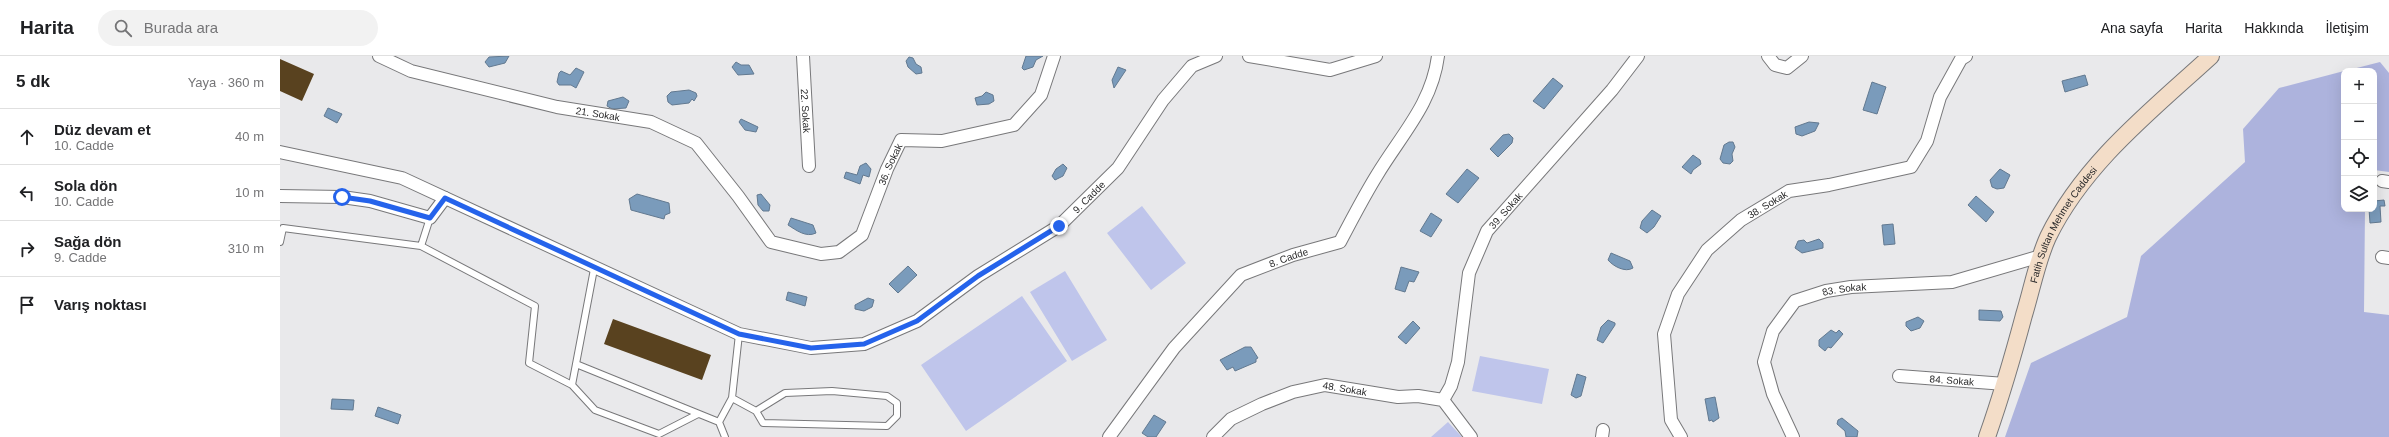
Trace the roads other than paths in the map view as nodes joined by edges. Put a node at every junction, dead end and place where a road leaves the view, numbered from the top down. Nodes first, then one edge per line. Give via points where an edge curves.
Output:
1 (379, 56) edge
2 (803, 56) edge
3 (1054, 56) edge
4 (1216, 56) edge
5 (1249, 56) edge
6 (1376, 56) edge
7 (1638, 56) edge
8 (1768, 56) edge
9 (1802, 56) edge
10 (1966, 56) edge
11 (2211, 56) edge
12 (1439, 58) edge
13 (280, 152) edge
14 (808, 166) dead end
15 (280, 196) edge
16 (445, 198) junction
17 (430, 218) junction
18 (280, 242) edge
19 (770, 242) joint
20 (421, 246) junction
21 (2041, 256) junction
22 (594, 269) junction
23 (739, 334) junction
24 (576, 364) junction
25 (1899, 376) dead end
26 (2005, 384) junction
27 (572, 385) junction
28 (732, 398) junction
29 (1442, 400) junction
30 (756, 411) junction
31 (698, 414) junction
32 (719, 422) junction
33 (725, 437) edge
34 (1109, 437) edge
35 (1213, 437) edge
36 (1471, 437) edge
37 (1681, 437) edge
38 (1793, 437) edge
39 (1987, 437) edge

1 - 19 street, 21. Sokak via 411,72 557,107 650,122 696,143
2 - 14 street, 22. Sokak
3 - 19 street, 36. Sokak via 1041,95 1014,125 942,140 901,140 862,235 839,252 822,254
4 - 23 street, 9. Cadde via 1192,66 1163,100 1118,168 1059,226 978,276 917,321 864,344 811,348
5 - 6 street via 1330,70
7 - 29 street, 39. Sokak via 1607,95 1487,231 1469,273 1458,362 1451,386
8 - 9 street via 1775,65 1787,68
10 - 37 street, 38. Sokak via 1961,59 1940,97 1927,140 1911,167 1829,186 1789,191 1741,220 1707,250 1678,294 1664,334 1671,420
11 - 21 main road, Fatih Sultan Mehmet Caddesi via 2134,126 2085,179 2064,208
12 - 34 street, 8. Cadde via 1427,99 1402,141 1378,174 1340,242 1293,255 1242,275 1174,348
13 - 16 street, 9. Cadde via 402,178
15 - 17 street via 342,197 370,201
16 - 17 street
16 - 22 street, 9. Cadde
17 - 20 lane
18 - 20 lane via 283,228
20 - 27 lane via 536,306 529,363
21 - 26 main road, Fatih Sultan Mehmet Caddesi
21 - 38 street, 83. Sokak via 1952,282 1851,287 1826,291 1795,301 1773,331 1764,362 1773,394
22 - 23 street, 9. Cadde
22 - 24 lane
23 - 28 lane
24 - 27 lane
24 - 31 lane
25 - 26 street, 84. Sokak
26 - 39 main road, Fatih Sultan Mehmet Caddesi
27 - 31 lane via 595,410 659,434
28 - 30 lane
28 - 32 lane
29 - 35 street, 48. Sokak via 1418,396 1398,397 1326,385 1293,392 1262,404 1231,419
29 - 36 street
30 - 30 lane via 785,393 832,391 887,396 897,403 897,416 887,426 763,423
31 - 32 lane
32 - 33 lane

